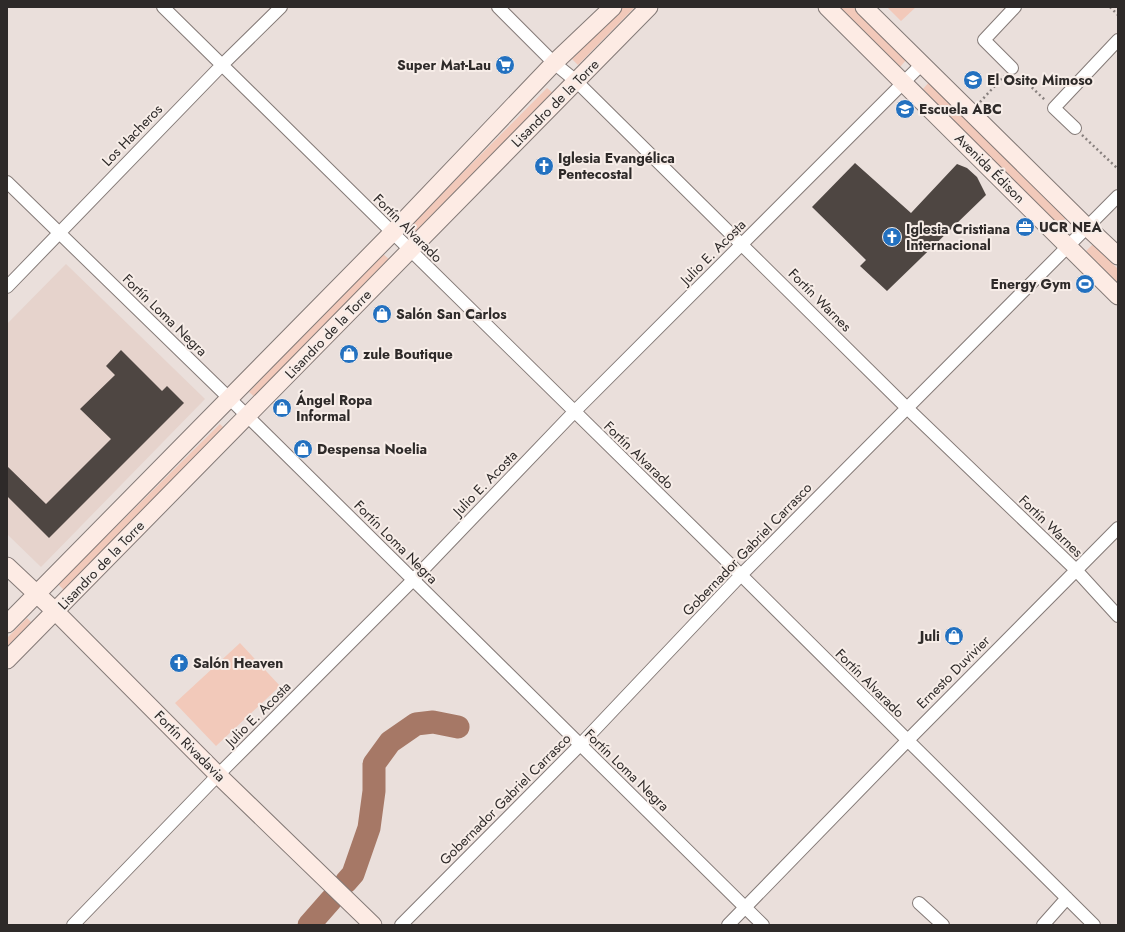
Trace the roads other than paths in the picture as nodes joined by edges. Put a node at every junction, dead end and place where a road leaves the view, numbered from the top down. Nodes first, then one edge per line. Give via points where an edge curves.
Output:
1 (163, 7) edge
2 (281, 7) edge
3 (498, 7) edge
4 (613, 7) edge
5 (649, 7) edge
6 (827, 7) edge
7 (864, 7) edge
8 (1015, 7) edge
9 (1118, 40) edge
10 (554, 63) junction
11 (922, 64) junction
12 (222, 65) junction
13 (1012, 68) road end
14 (576, 81) junction
15 (902, 82) junction
16 (1075, 128) road end
17 (7, 182) edge
18 (1118, 196) edge
19 (1087, 228) junction
20 (58, 233) junction
21 (392, 233) junction
22 (742, 244) junction
23 (1068, 246) junction
24 (410, 250) junction
25 (1118, 256) edge
26 (7, 287) edge
27 (1118, 296) edge
28 (230, 399) junction
29 (907, 408) junction
30 (574, 412) junction
31 (248, 416) junction
32 (1118, 528) edge
33 (7, 566) edge
34 (1076, 570) junction
35 (741, 575) junction
36 (413, 580) junction
37 (36, 594) junction
38 (56, 612) junction
39 (1118, 616) edge
40 (7, 624) edge
41 (7, 660) edge
42 (907, 740) junction
43 (580, 745) junction
44 (218, 775) junction
45 (1067, 898) junction
46 (919, 903) dead end
47 (745, 906) junction
48 (73, 925) edge
49 (373, 925) edge
50 (401, 925) edge
51 (728, 925) edge
52 (764, 925) edge
53 (943, 925) edge
54 (1043, 925) edge
55 (1094, 925) edge

1 - 12 street, Fortín Alvarado
2 - 12 street, Los Hacheros
3 - 10 street, Fortín Warnes
4 - 10 main road, Lisandro de la Torre
5 - 14 main road, Lisandro de la Torre
6 - 15 main road, Avenida Édison
7 - 11 main road, Avenida Édison
8 - 13 street via 984,40
9 - 16 street via 1054,108
10 - 14 street, Fortín Warnes
10 - 21 main road, Lisandro de la Torre
11 - 15 street, Julio E. Acosta
11 - 19 main road, Avenida Édison
12 - 20 street, Los Hacheros
12 - 21 street, Fortín Alvarado
14 - 22 street, Fortín Warnes
14 - 24 main road, Lisandro de la Torre
15 - 22 street, Julio E. Acosta
15 - 23 main road, Avenida Édison
17 - 20 street, Fortín Loma Negra
18 - 19 street, Gobernador Gabriel Carrasco
19 - 23 street, Gobernador Gabriel Carrasco
19 - 25 main road, Avenida Édison
20 - 26 street, Los Hacheros
20 - 28 street, Fortín Loma Negra
21 - 24 street, Fortín Alvarado
21 - 28 main road, Lisandro de la Torre
22 - 29 street, Fortín Warnes
22 - 30 street, Julio E. Acosta
23 - 27 main road, Avenida Édison
23 - 29 street, Gobernador Gabriel Carrasco
24 - 30 street, Fortín Alvarado
24 - 31 main road, Lisandro de la Torre
28 - 31 street, Fortín Loma Negra
28 - 37 main road, Lisandro de la Torre
29 - 34 street, Fortín Warnes
29 - 35 street, Gobernador Gabriel Carrasco
30 - 35 street, Fortín Alvarado
30 - 36 street, Julio E. Acosta
31 - 36 street, Fortín Loma Negra
31 - 38 main road, Lisandro de la Torre
32 - 34 street, Ernesto Duvivier
33 - 37 main road, Fortín Rivadavia
34 - 39 street, Fortín Warnes
34 - 42 street, Ernesto Duvivier
35 - 42 street, Fortín Alvarado
35 - 43 street, Gobernador Gabriel Carrasco
36 - 43 street, Fortín Loma Negra
36 - 44 street, Julio E. Acosta
37 - 38 main road, Fortín Rivadavia
37 - 40 main road, Lisandro de la Torre
38 - 41 main road, Lisandro de la Torre
38 - 44 main road, Fortín Rivadavia
42 - 45 street, Fortín Alvarado
42 - 47 street, Ernesto Duvivier
43 - 47 street, Fortín Loma Negra
43 - 50 street, Gobernador Gabriel Carrasco
44 - 48 street, Julio E. Acosta
44 - 49 main road, Fortín Rivadavia
45 - 54 street
45 - 55 street, Fortín Alvarado
46 - 53 street
47 - 51 street, Ernesto Duvivier
47 - 52 street, Fortín Loma Negra

